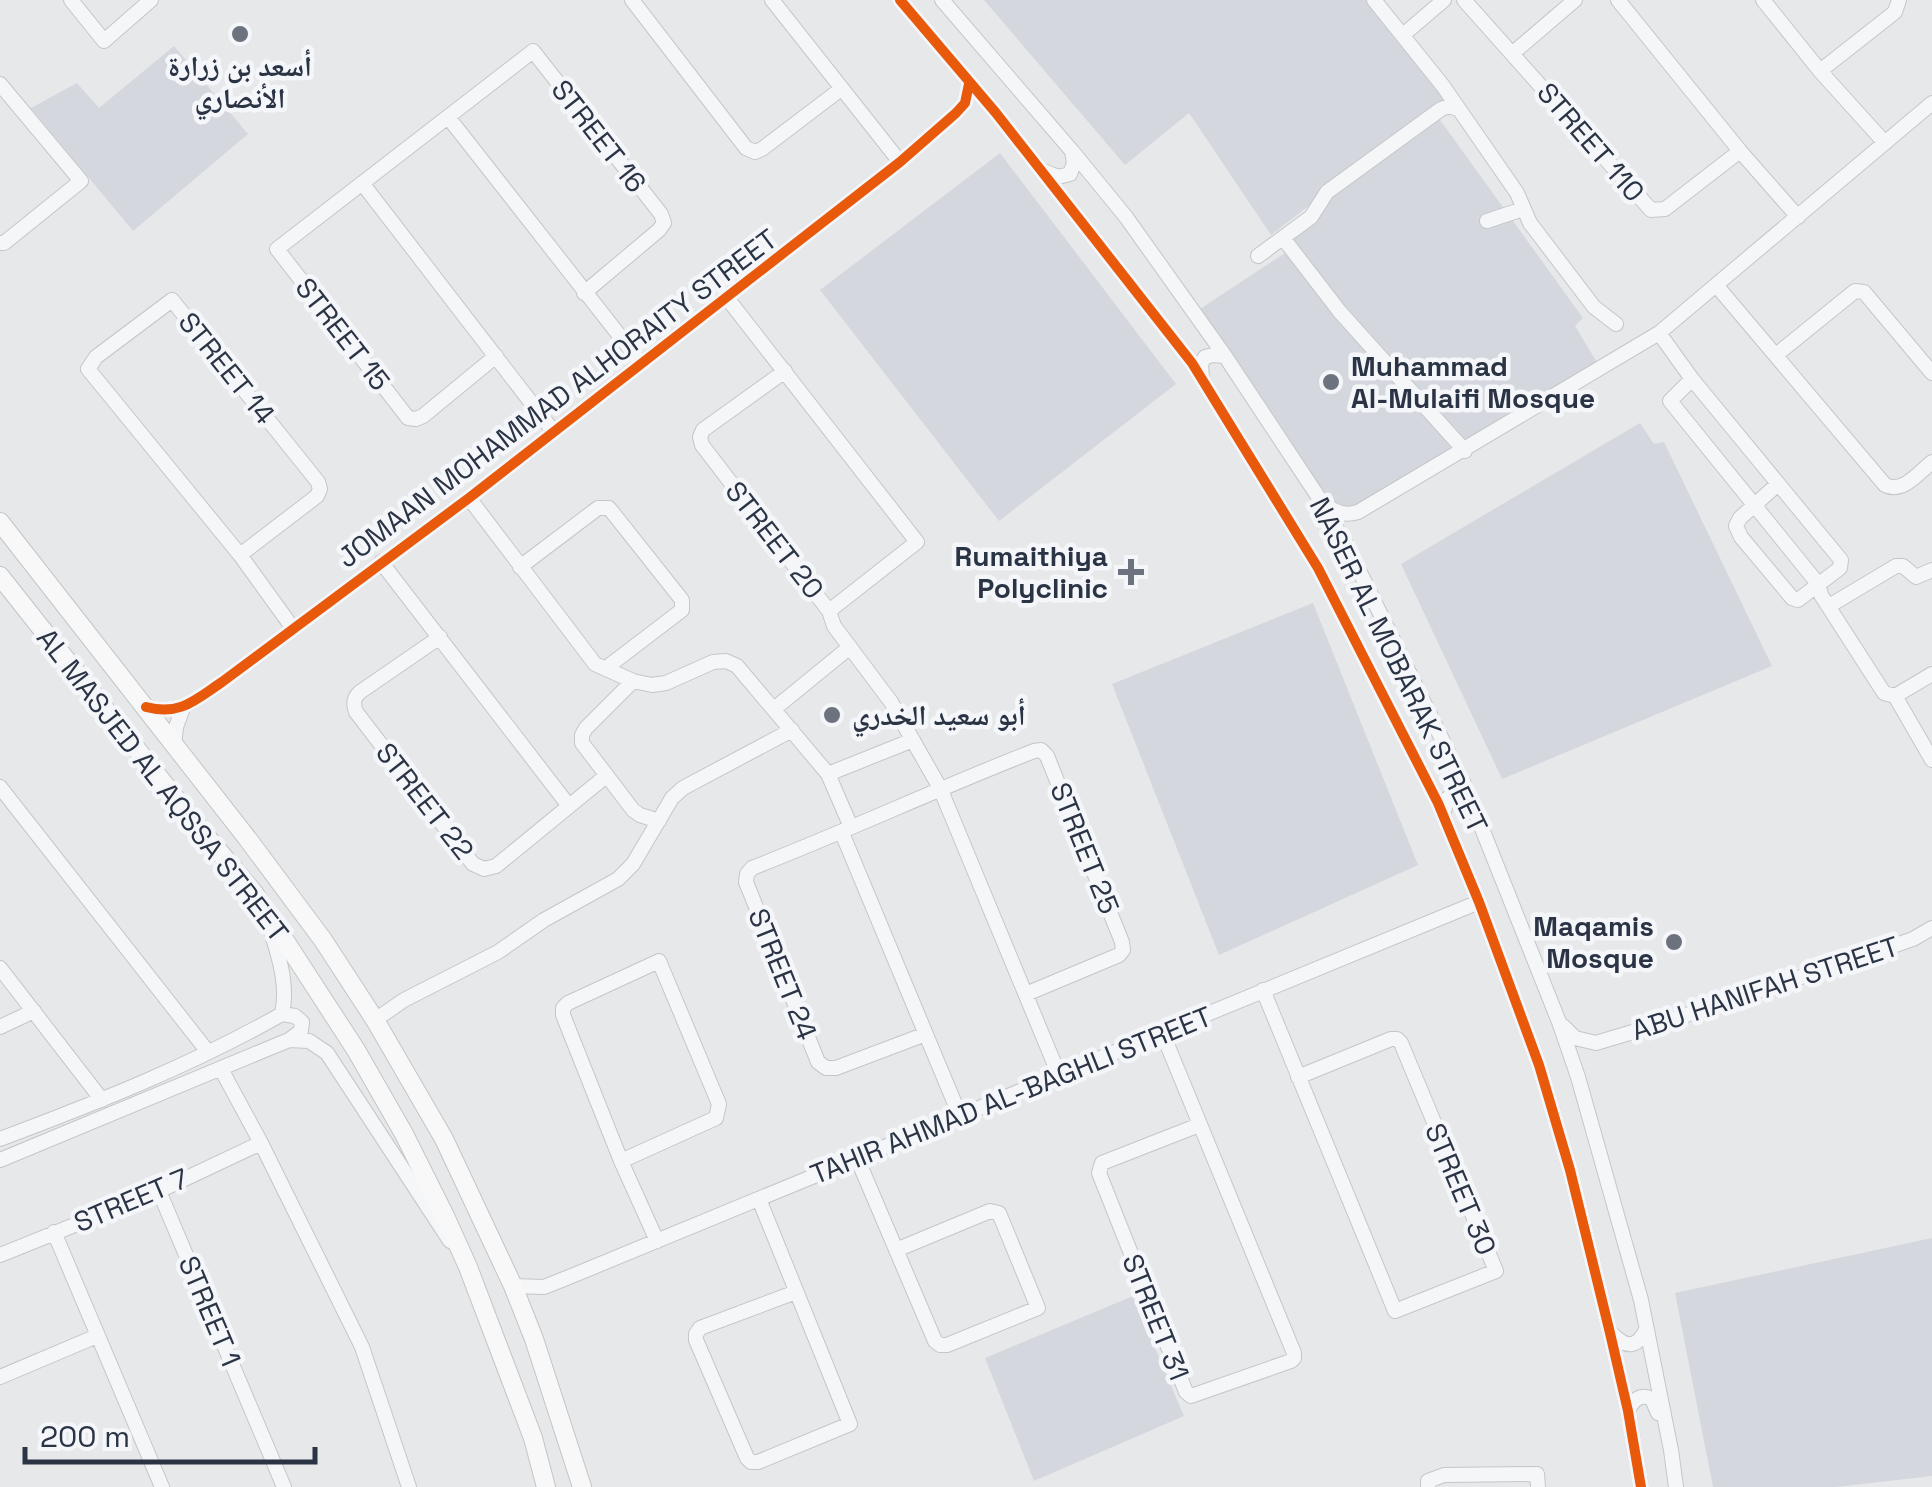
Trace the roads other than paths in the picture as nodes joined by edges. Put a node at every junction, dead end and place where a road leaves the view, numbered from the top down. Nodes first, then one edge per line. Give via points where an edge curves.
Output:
1 (71, 0) edge
2 (151, 0) edge
3 (632, 0) edge
4 (772, 0) edge
5 (900, 0) edge
6 (942, 0) edge
7 (1374, 0) edge
8 (1444, 0) edge
9 (1464, 0) edge
10 (1575, 0) edge
11 (1618, 0) edge
12 (1763, 0) edge
13 (1899, 0) edge
14 (1403, 35) junction
15 (1513, 53) junction
16 (1820, 71) junction
17 (0, 84) edge
18 (969, 84) junction
19 (841, 89) junction
20 (1932, 103) edge
21 (1458, 109) junction
22 (956, 113) junction
23 (996, 113) junction
24 (448, 116) junction
25 (1884, 143) junction
26 (411, 145) joint
27 (1072, 150) junction
28 (1740, 151) junction
29 (900, 162) junction
30 (1040, 168) junction
31 (362, 183) junction
32 (1523, 209) junction
33 (1798, 216) junction
34 (1487, 222) dead end
35 (1284, 238) junction
36 (0, 243) edge
37 (1258, 256) dead end
38 (1716, 286) junction
39 (584, 293) junction
40 (727, 298) junction
41 (1616, 324) dead end
42 (1659, 333) junction
43 (1776, 355) junction
44 (496, 356) junction
45 (1225, 356) junction
46 (640, 363) junction
47 (785, 371) junction
48 (1932, 373) edge
49 (1692, 379) junction
50 (1202, 382) junction
51 (553, 431) junction
52 (1465, 450) junction
53 (1932, 462) edge
54 (1778, 484) junction
55 (1317, 495) junction
56 (469, 498) junction
57 (1754, 505) junction
58 (1358, 512) junction
59 (2, 528) edge
60 (1347, 546) junction
61 (240, 555) junction
62 (382, 562) junction
63 (520, 566) junction
64 (1932, 570) edge
65 (0, 576) edge
66 (1819, 585) junction
67 (1829, 606) junction
68 (829, 610) junction
69 (292, 628) junction
70 (440, 637) junction
71 (850, 648) junction
72 (606, 668) junction
73 (1932, 674) edge
74 (633, 682) junction
75 (1896, 696) junction
76 (146, 707) junction
77 (183, 708) junction
78 (774, 709) junction
79 (792, 730) junction
80 (914, 740) junction
81 (174, 746) junction
82 (1932, 760) edge
83 (828, 774) junction
84 (606, 776) junction
85 (0, 787) edge
86 (940, 788) junction
87 (569, 806) junction
88 (891, 809) joint
89 (1474, 812) junction
90 (1443, 814) junction
91 (659, 821) junction
92 (846, 830) junction
93 (254, 893) junction
94 (1479, 902) junction
95 (266, 910) junction
96 (302, 912) junction
97 (1932, 928) edge
98 (0, 968) edge
99 (1264, 990) junction
100 (319, 994) junction
101 (1026, 994) junction
102 (34, 1011) junction
103 (282, 1014) junction
104 (374, 1017) junction
105 (1559, 1022) junction
106 (0, 1027) edge
107 (1162, 1032) junction
108 (926, 1034) junction
109 (290, 1040) junction
110 (1596, 1042) junction
111 (208, 1052) junction
112 (221, 1069) junction
113 (1058, 1075) junction
114 (1298, 1077) junction
115 (1578, 1077) junction
116 (102, 1100) junction
117 (960, 1116) junction
118 (1199, 1125) junction
119 (0, 1139) edge
120 (261, 1143) junction
121 (857, 1158) junction
122 (0, 1160) edge
123 (622, 1161) junction
124 (159, 1191) junction
125 (759, 1199) junction
126 (54, 1232) junction
127 (657, 1241) junction
128 (896, 1250) junction
129 (0, 1255) edge
130 (468, 1267) junction
131 (513, 1286) junction
132 (544, 1287) junction
133 (796, 1292) junction
134 (526, 1317) junction
135 (1646, 1330) junction
136 (1610, 1333) junction
137 (97, 1336) junction
138 (0, 1377) edge
139 (1628, 1411) junction
140 (1671, 1450) junction
141 (162, 1487) edge
142 (284, 1487) edge
143 (409, 1487) edge
144 (550, 1487) edge
145 (582, 1487) edge
146 (1428, 1487) edge
147 (1538, 1487) edge
148 (1641, 1487) edge
149 (1676, 1487) edge

1 - 2 street via 104,41
3 - 19 street via 755,152
4 - 19 street
5 - 18 street, NASER AL MOBARAK STREET
6 - 27 street, NASER AL MOBARAK STREET
7 - 14 street
8 - 14 street
9 - 15 street
10 - 15 street
11 - 28 street
12 - 16 street
13 - 16 street via 1895,12
14 - 21 street
15 - 28 street, STREET 110 via 1651,210 1665,209
16 - 25 street
17 - 36 street via 81,181
18 - 22 street, JOMAAN MOHAMMAD ALHORAITY STREET
18 - 23 street, NASER AL MOBARAK STREET
19 - 29 street
20 - 25 street
21 - 32 street
21 - 35 street via 1441,109 1327,192 1313,215
22 - 23 street
22 - 29 street, JOMAAN MOHAMMAD ALHORAITY STREET
23 - 30 street, NASER AL MOBARAK STREET
24 - 26 street, STREET 16
24 - 39 street
24 - 39 street, STREET 16 via 532,51 661,214 659,230
25 - 33 street
26 - 31 street, STREET 15
27 - 30 street via 1074,168 1067,176
27 - 45 street, NASER AL MOBARAK STREET
28 - 33 street
29 - 40 street, JOMAAN MOHAMMAD ALHORAITY STREET
30 - 50 street, NASER AL MOBARAK STREET
31 - 44 street
31 - 44 street, STREET 15 via 277,249 408,418 423,416
32 - 34 street
32 - 41 street via 1594,307
33 - 38 street
35 - 37 street
35 - 52 street via 1332,303
38 - 42 street
38 - 43 street
39 - 46 street
40 - 46 street, JOMAAN MOHAMMAD ALHORAITY STREET
40 - 47 street, STREET 20
42 - 49 street
42 - 52 street
43 - 48 street via 1859,290
43 - 53 street via 1884,485 1900,487
44 - 51 street
45 - 50 street via 1205,357
45 - 55 street, NASER AL MOBARAK STREET
46 - 51 street, JOMAAN MOHAMMAD ALHORAITY STREET
47 - 68 street, STREET 20 via 700,436
47 - 68 street, STREET 20 via 917,542
49 - 54 street
49 - 57 street via 1670,402
50 - 90 street, NASER AL MOBARAK STREET via 1318,568
51 - 56 street, JOMAAN MOHAMMAD ALHORAITY STREET
52 - 58 street
54 - 57 street
54 - 66 street via 1841,560
55 - 58 street via 1332,510
55 - 60 street, NASER AL MOBARAK STREET
56 - 62 street, JOMAAN MOHAMMAD ALHORAITY STREET
56 - 63 street
57 - 66 street
57 - 66 street via 1737,522 1741,536 1794,600
58 - 60 street
59 - 76 main road, AL MASJED AL AQSSA STREET
60 - 89 street, NASER AL MOBARAK STREET
61 - 61 street, STREET 14 via 88,369 172,300 320,489
61 - 69 street, STREET 14
62 - 69 street, JOMAAN MOHAMMAD ALHORAITY STREET
62 - 70 street
63 - 72 street via 589,657
63 - 72 street via 598,508 610,508 683,606
64 - 67 street via 1914,577 1899,565
65 - 93 main road, AL MASJED AL AQSSA STREET
66 - 67 street
67 - 75 street via 1884,693
68 - 71 street
69 - 77 street, JOMAAN MOHAMMAD ALHORAITY STREET
70 - 87 street
70 - 87 street, STREET 22 via 360,692 356,712 480,868 496,866
71 - 78 street
71 - 80 street
72 - 74 street
73 - 75 street
74 - 78 street via 666,683 726,660
74 - 84 street via 582,735
75 - 82 street
76 - 77 street
76 - 81 main road, AL MASJED AL AQSSA STREET
77 - 81 street
78 - 79 street
79 - 83 street
79 - 91 street via 682,788
80 - 83 street
80 - 86 street
81 - 96 main road, AL MASJED AL AQSSA STREET
83 - 92 street
84 - 87 street
84 - 91 street via 635,812
85 - 111 street
86 - 88 street, STREET 25
86 - 101 street
86 - 101 street, STREET 25 via 1034,750 1047,756 1123,950
88 - 92 street, STREET 24
89 - 90 street via 1458,795 1448,798
89 - 105 street, NASER AL MOBARAK STREET
90 - 94 street, NASER AL MOBARAK STREET
91 - 104 street via 632,864 607,887
92 - 108 street
92 - 108 street, STREET 24 via 752,868 746,882 818,1062 836,1068
93 - 95 main road, AL MASJED AL AQSSA STREET
93 - 96 main road via 292,933 303,932
94 - 99 street, TAHIR AHMAD AL-BAGHLI STREET
94 - 136 street, NASER AL MOBARAK STREET via 1539,1065
95 - 100 main road, AL MASJED AL AQSSA STREET
95 - 103 street via 284,980
96 - 104 main road, AL MASJED AL AQSSA STREET
97 - 110 street, ABU HANIFAH STREET
98 - 102 street
99 - 107 street, TAHIR AHMAD AL-BAGHLI STREET
99 - 114 street, STREET 30
100 - 104 main road via 315,975 325,966
100 - 130 main road, AL MASJED AL AQSSA STREET via 404,1134
101 - 113 street
102 - 106 street
102 - 116 street
103 - 109 street via 302,1022
103 - 111 street
104 - 131 main road, AL MASJED AL AQSSA STREET via 444,1139
105 - 110 street, ABU HANIFAH STREET via 1575,1038
105 - 115 street, NASER AL MOBARAK STREET
107 - 113 street, TAHIR AHMAD AL-BAGHLI STREET
107 - 118 street, STREET 31
108 - 117 street
109 - 112 street
109 - 130 street via 310,1041 327,1053
110 - 115 street, ABU HANIFAH STREET
111 - 116 street
112 - 120 street
112 - 122 street
113 - 117 street, TAHIR AHMAD AL-BAGHLI STREET
114 - 114 street, STREET 30 via 1395,1311 1496,1271 1397,1039
115 - 135 street, NASER AL MOBARAK STREET
116 - 119 street
117 - 121 street, TAHIR AHMAD AL-BAGHLI STREET
118 - 118 street, STREET 31 via 1294,1353 1290,1361 1192,1396 1099,1168
120 - 124 street, STREET 7
120 - 143 street via 362,1347
121 - 125 street, TAHIR AHMAD AL-BAGHLI STREET
121 - 128 street
123 - 123 street via 563,1008 659,961 719,1111
123 - 127 street
124 - 126 street, STREET 7
124 - 142 street, STREET 1
125 - 127 street, TAHIR AHMAD AL-BAGHLI STREET
125 - 133 street
126 - 129 street, STREET 7
126 - 137 street
127 - 132 street, TAHIR AHMAD AL-BAGHLI STREET
128 - 128 street via 940,1345 1038,1308 995,1211
130 - 144 main road, AL MASJED AL AQSSA STREET
131 - 132 street, TAHIR AHMAD AL-BAGHLI STREET
131 - 134 main road, AL MASJED AL AQSSA STREET
132 - 134 street
133 - 133 street via 850,1424 751,1462 696,1334
134 - 145 main road, AL MASJED AL AQSSA STREET
135 - 136 street via 1630,1344
135 - 140 street, NASER AL MOBARAK STREET
136 - 139 street, NASER AL MOBARAK STREET
137 - 138 street
137 - 141 street
139 - 140 street via 1638,1398 1652,1399
139 - 148 street, NASER AL MOBARAK STREET
140 - 149 street, NASER AL MOBARAK STREET
146 - 147 street via 1444,1475 1537,1474

